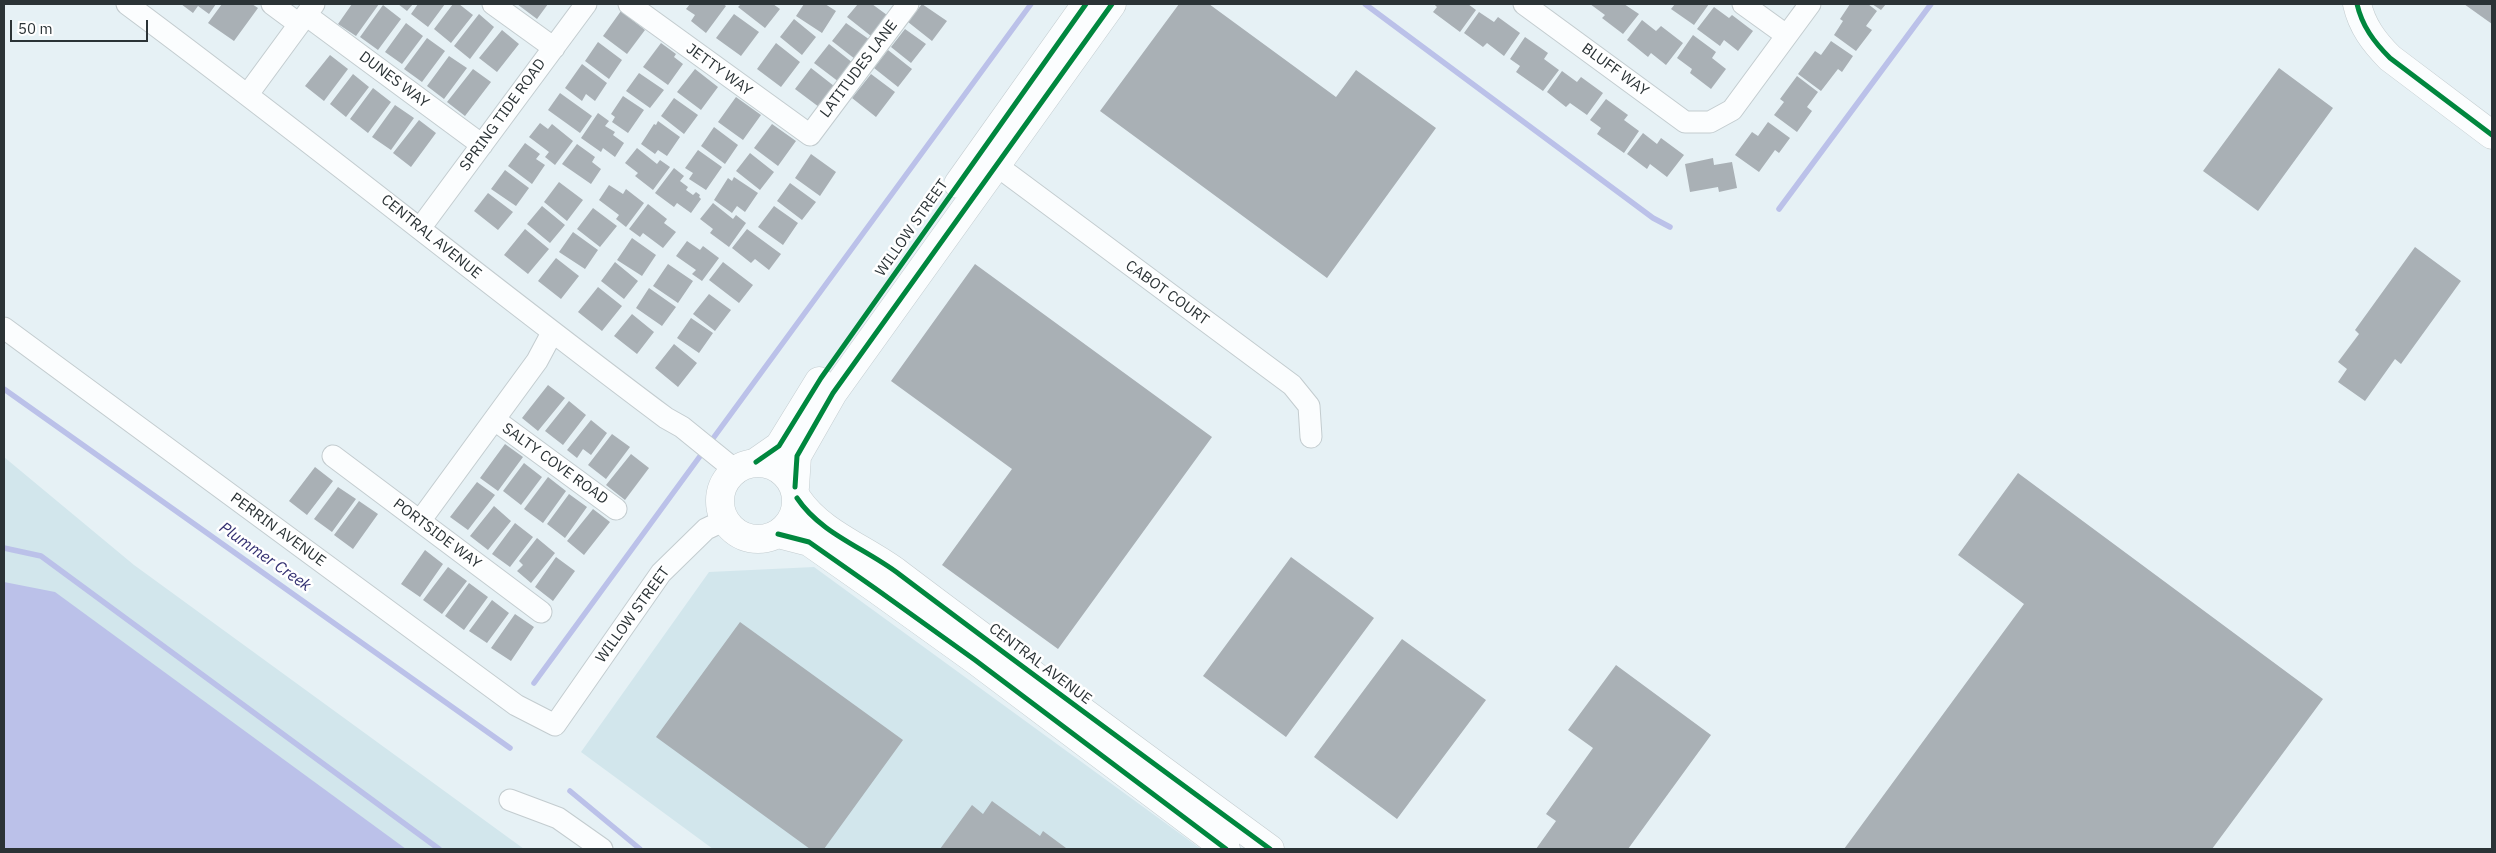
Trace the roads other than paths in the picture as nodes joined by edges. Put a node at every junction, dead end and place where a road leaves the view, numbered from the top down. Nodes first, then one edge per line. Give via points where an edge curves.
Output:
1 (127, 4) edge
2 (272, 4) edge
3 (493, 4) edge
4 (586, 4) edge
5 (629, 4) edge
6 (908, 4) edge
7 (1086, 4) edge
8 (1112, 4) edge
9 (1524, 4) edge
10 (1743, 4) edge
11 (1810, 4) edge
12 (2357, 4) edge
13 (306, 14) edge
14 (1786, 35) junction
15 (554, 48) junction
16 (248, 94) junction
17 (810, 134) joint
18 (2492, 135) edge
19 (482, 146) junction
20 (996, 165) junction
21 (421, 227) junction
22 (4, 328) edge
23 (552, 333) junction
24 (494, 420) junction
25 (1311, 437) dead end
26 (333, 456) dead end
27 (739, 464) junction
28 (796, 492) junction
29 (616, 509) dead end
30 (725, 520) junction
31 (420, 521) junction
32 (778, 534) junction
33 (541, 612) dead end
34 (555, 725) joint
35 (510, 800) dead end
36 (602, 849) edge
37 (1226, 849) edge
38 (1270, 849) edge

1 - 16 street, CENTRAL AVENUE
2 - 13 street, DUNES WAY
3 - 15 street
4 - 15 street, SPRING TIDE ROAD
5 - 17 street, JETTY WAY
6 - 17 street, LATITUDES LANE
7 - 27 street, WILLOW STREET via 821,378 779,446
8 - 20 street, WILLOW STREET
9 - 14 street, BLUFF WAY via 1685,122 1710,122 1732,110
10 - 14 street
11 - 14 street
12 - 18 street via 2361,21 2390,58
13 - 16 street
13 - 19 street, DUNES WAY
15 - 19 street, SPRING TIDE ROAD
16 - 21 street, CENTRAL AVENUE
19 - 21 street, SPRING TIDE ROAD
20 - 25 street, CABOT COURT via 1292,385 1309,406
20 - 28 street, WILLOW STREET via 833,393 797,456
21 - 23 street, CENTRAL AVENUE
22 - 34 street, PERRIN AVENUE via 516,705
23 - 24 street, SALTY COVE ROAD via 537,361
23 - 27 street, CENTRAL AVENUE via 666,418
24 - 29 street, SALTY COVE ROAD
24 - 31 street, SALTY COVE ROAD
26 - 31 street, PORTSIDE WAY
27 - 28 street via 767,463 779,468 789,477
27 - 30 street via 722,488 721,510
28 - 32 street via 792,519
28 - 38 street, CENTRAL AVENUE via 807,514 820,524 892,569
30 - 32 street via 743,536 754,539
30 - 34 street, WILLOW STREET via 706,529 661,573
31 - 33 street, PORTSIDE WAY
32 - 37 street via 809,542 876,589
35 - 36 street via 558,818

